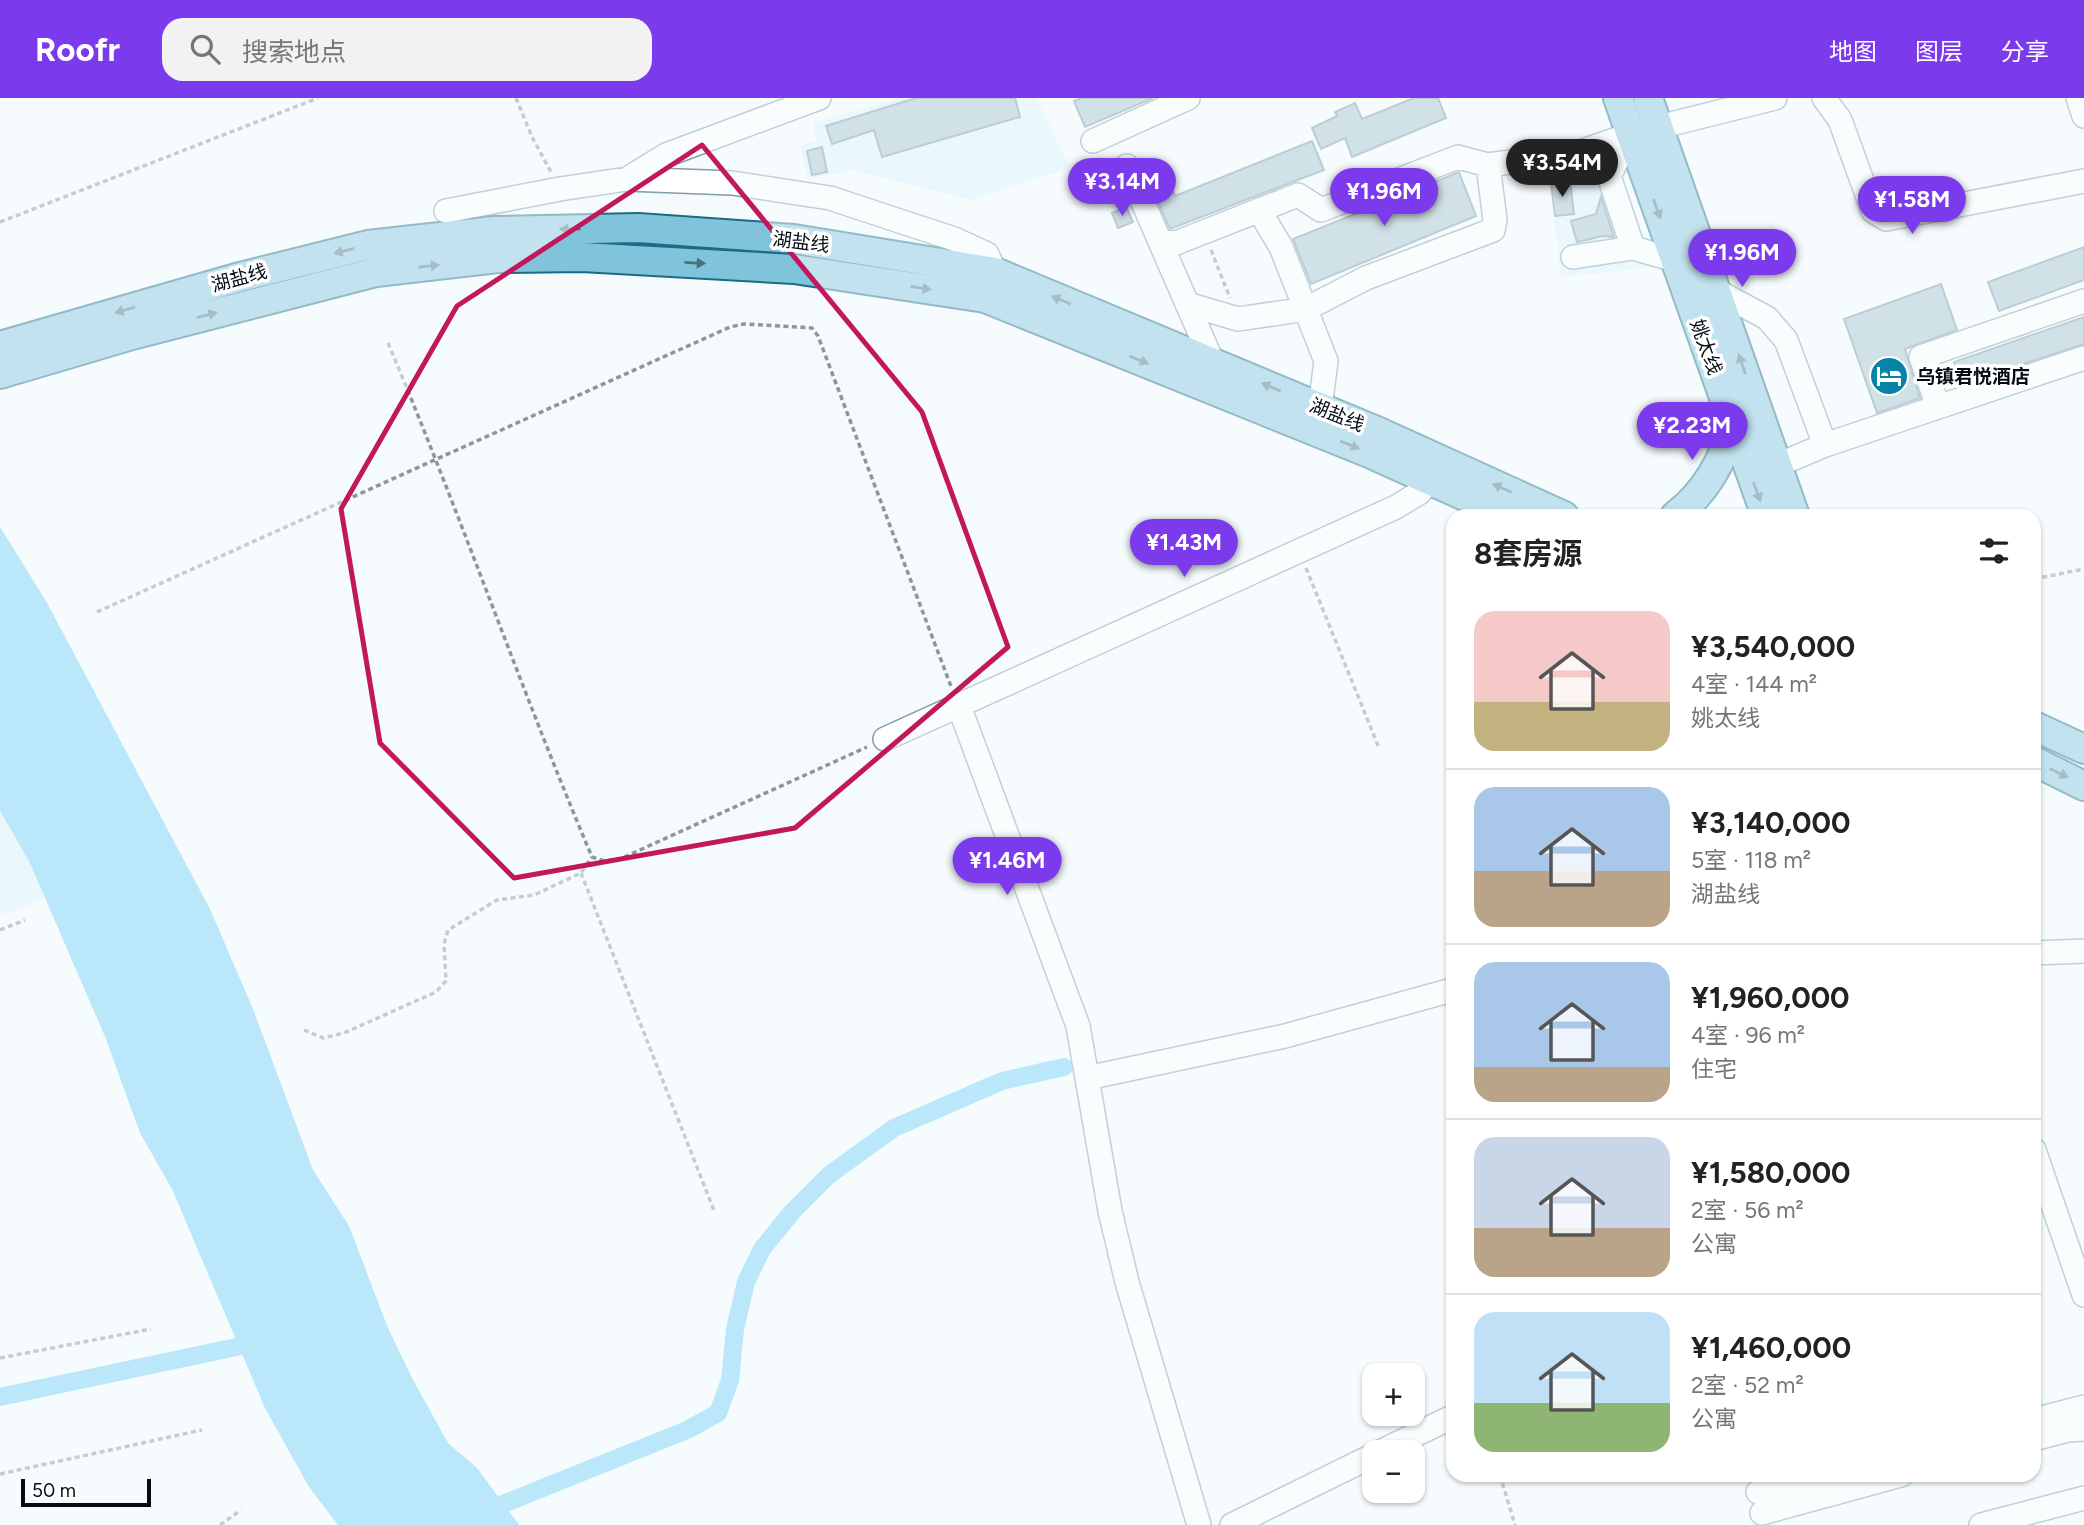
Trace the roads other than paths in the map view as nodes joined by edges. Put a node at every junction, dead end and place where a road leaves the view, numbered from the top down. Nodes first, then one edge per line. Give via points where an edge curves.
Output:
1 (819, 98) edge
2 (1188, 98) edge
3 (1618, 98) edge
4 (1648, 98) edge
5 (1775, 98) edge
6 (1824, 98) edge
7 (2078, 98) edge
8 (2084, 116) edge
9 (1659, 127) junction
10 (1631, 134) junction
11 (1093, 141) dead end
12 (1488, 165) junction
13 (1127, 166) dead end
14 (627, 179) junction
15 (2084, 181) edge
16 (1259, 210) junction
17 (446, 211) dead end
18 (1160, 242) junction
19 (1633, 248) junction
20 (1573, 257) dead end
21 (1675, 260) junction
22 (995, 272) junction
23 (1717, 291) junction
24 (2084, 301) edge
25 (1187, 304) junction
26 (1306, 309) junction
27 (0, 346) edge
28 (2084, 358) edge
29 (1213, 363) junction
30 (0, 374) edge
31 (1938, 407) junction
32 (1320, 408) junction
33 (1734, 425) junction
34 (1825, 445) junction
35 (1777, 465) junction
36 (1430, 480) junction
37 (1494, 509) edge
38 (1548, 509) edge
39 (1684, 509) edge
40 (1764, 509) edge
41 (1796, 509) edge
42 (959, 706) junction
43 (2041, 729) edge
44 (885, 739) road end
45 (2084, 749) edge
46 (2041, 764) edge
47 (2084, 786) edge
48 (2084, 951) edge
49 (2041, 953) edge
50 (1446, 991) edge
51 (1087, 1079) junction
52 (2041, 1170) edge
53 (2084, 1294) edge
54 (2084, 1407) edge
55 (2041, 1418) edge
56 (1446, 1420) edge
57 (2084, 1429) edge
58 (2041, 1437) edge
59 (1405, 1440) edge
60 (1362, 1461) edge
61 (1805, 1482) edge
62 (1863, 1482) edge
63 (2084, 1498) edge
64 (1760, 1501) edge
65 (1199, 1525) edge
66 (1232, 1525) edge
67 (1981, 1525) edge

1 - 14 street via 667,155
2 - 11 street
3 - 10 main road, 姚太线
4 - 9 main road, 姚太线
5 - 9 street
6 - 15 street via 1840,120 1873,211 1886,219
7 - 8 street
9 - 10 street
9 - 23 main road, 姚太线
10 - 12 street via 1577,153
10 - 19 street via 1609,176
10 -> 21 main road, 姚太线
12 - 16 street via 1458,157 1321,210 1298,195
12 - 26 street via 1493,230 1366,278
13 - 18 street
14 - 17 street
14 - 22 street via 732,183 830,198 954,239 987,254
16 - 18 street via 1176,243
16 - 26 street via 1281,247
18 - 25 street
19 - 20 street
19 - 21 street
21 - 33 main road, 姚太线
22 -> 27 main road, 湖盐线 via 794,239 638,228 494,231 368,245
29 -> 22 main road, 湖盐线
23 - 34 street via 1768,318 1786,340
35 -> 23 main road, 姚太线
24 - 31 street via 1921,357
25 - 26 street via 1238,319
25 - 29 street
26 - 32 street via 1325,361
28 - 31 street
32 -> 29 main road, 湖盐线
30 -> 36 main road, 湖盐线 via 376,272 498,258 582,257 794,269 985,298
31 - 34 street
38 -> 32 main road, 湖盐线
33 - 39 main road via 1713,476
33 -> 40 main road, 姚太线
34 - 35 street
35 - 41 main road, 姚太线
36 - 37 main road, 湖盐线
36 - 42 street via 1419,493 1301,561
42 - 44 street
42 - 51 street via 1078,1026
43 - 45 main road
46 -> 47 main road
48 - 49 street
50 - 51 street via 1284,1036
51 - 65 street via 1124,1270
52 - 53 street
54 - 55 street
56 - 59 street
57 - 58 street
60 - 66 street
61 - 64 street
62 - 64 street
63 - 67 street

